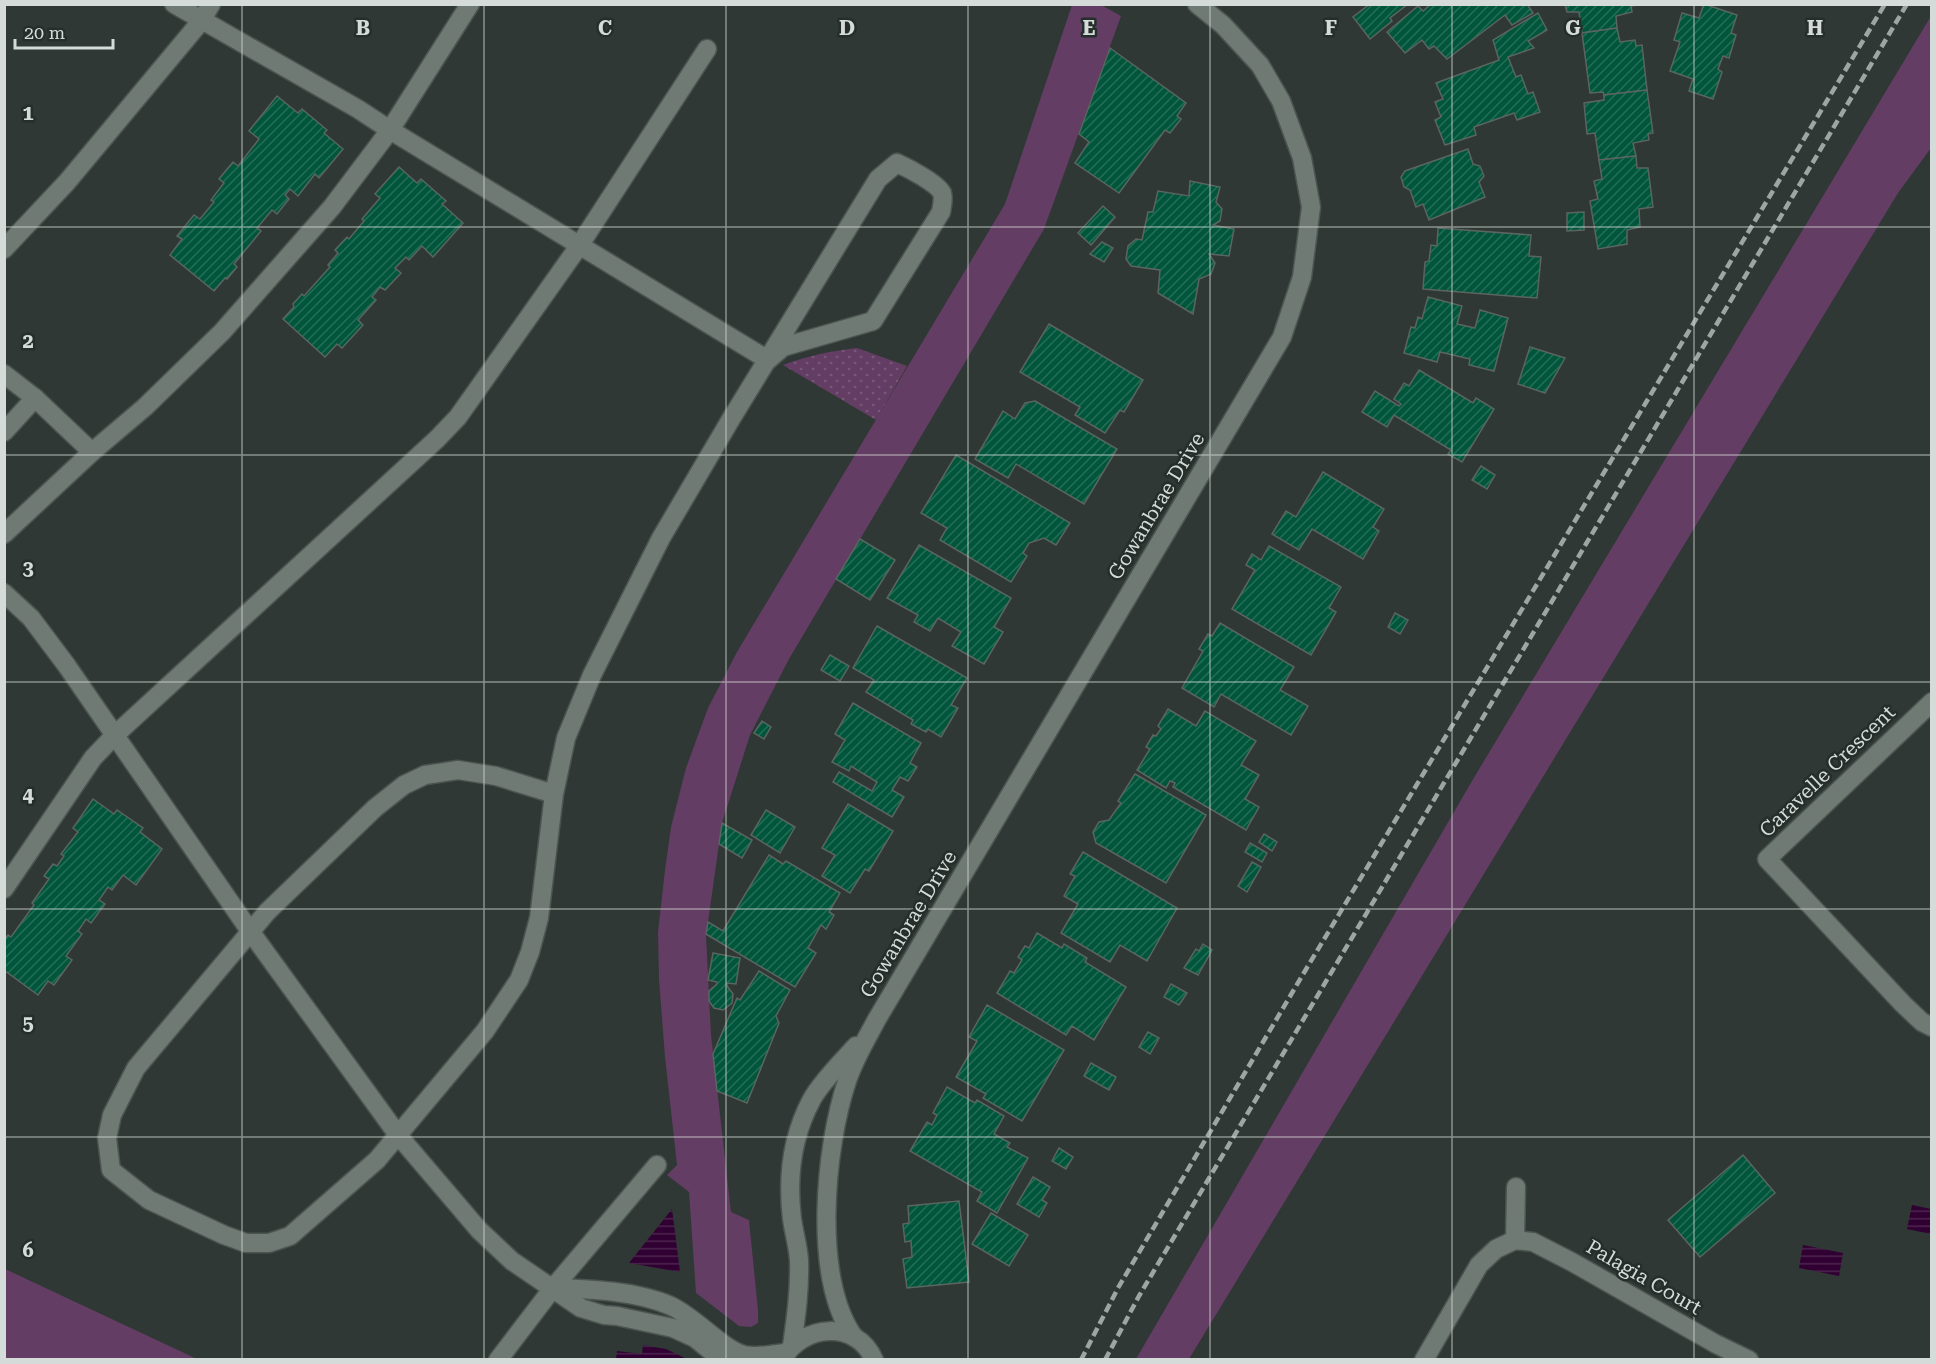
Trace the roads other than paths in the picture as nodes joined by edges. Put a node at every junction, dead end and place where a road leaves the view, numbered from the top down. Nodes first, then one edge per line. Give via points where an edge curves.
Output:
1 (174, 4) edge
2 (470, 4) edge
3 (1197, 4) edge
4 (206, 12) edge
5 (707, 49) dead end
6 (390, 130) junction
7 (579, 246) junction
8 (4, 249) edge
9 (768, 360) junction
10 (4, 374) edge
11 (35, 398) junction
12 (4, 432) edge
13 (92, 452) junction
14 (4, 534) edge
15 (4, 593) edge
16 (1932, 702) edge
17 (115, 735) junction
18 (554, 794) junction
19 (4, 889) edge
20 (250, 931) junction
21 (878, 1019) junction
22 (1932, 1027) edge
23 (398, 1135) junction
24 (657, 1165) dead end
25 (1516, 1187) dead end
26 (1515, 1240) junction
27 (553, 1288) junction
28 (854, 1337) junction
29 (787, 1353) edge
30 (498, 1359) edge
31 (722, 1359) edge
32 (874, 1359) edge
33 (1424, 1359) edge
34 (1749, 1359) edge

1 - 4 street
2 - 6 street
3 - 21 street, Gowanbrae Drive via 1260,65 1281,101 1302,158 1311,207 1299,287 1277,346
4 - 6 street
4 - 8 street via 67,182
5 - 7 street
6 - 7 street
6 - 13 street via 332,207 222,332
7 - 9 street
7 - 17 street via 444,432
9 - 9 street via 878,179 897,163 941,190 941,212 873,321 783,347
9 - 18 street via 662,538 592,675 566,738
10 - 11 street
11 - 12 street
11 - 13 street
13 - 14 street
15 - 17 street via 31,618
16 - 22 street, Caravelle Crescent via 1767,859 1903,1004
17 - 19 street via 93,758
17 - 20 street
18 - 20 street via 496,776 458,770 425,775 404,784
18 - 23 street via 538,918 519,980 485,1031
20 - 23 street
20 - 23 street via 136,1068 112,1114 107,1138 111,1170 149,1200 224,1235 246,1243 269,1243 290,1236 377,1161
21 - 28 street, Gowanbrae Drive via 846,1083 827,1199 827,1251 835,1296
21 - 29 street, Gowanbrae Drive via 817,1092 798,1133 790,1176 799,1279
23 - 27 street via 479,1230 512,1261
24 - 27 street
25 - 26 street
26 - 33 street via 1496,1249 1479,1265
26 - 34 street, Palagia Court via 1533,1242
27 - 29 street via 596,1290 663,1303 683,1312 742,1354
27 - 30 street
27 - 31 street via 587,1311 680,1330
28 - 29 street via 833,1330 811,1333
28 - 32 street, Gowanbrae Drive

